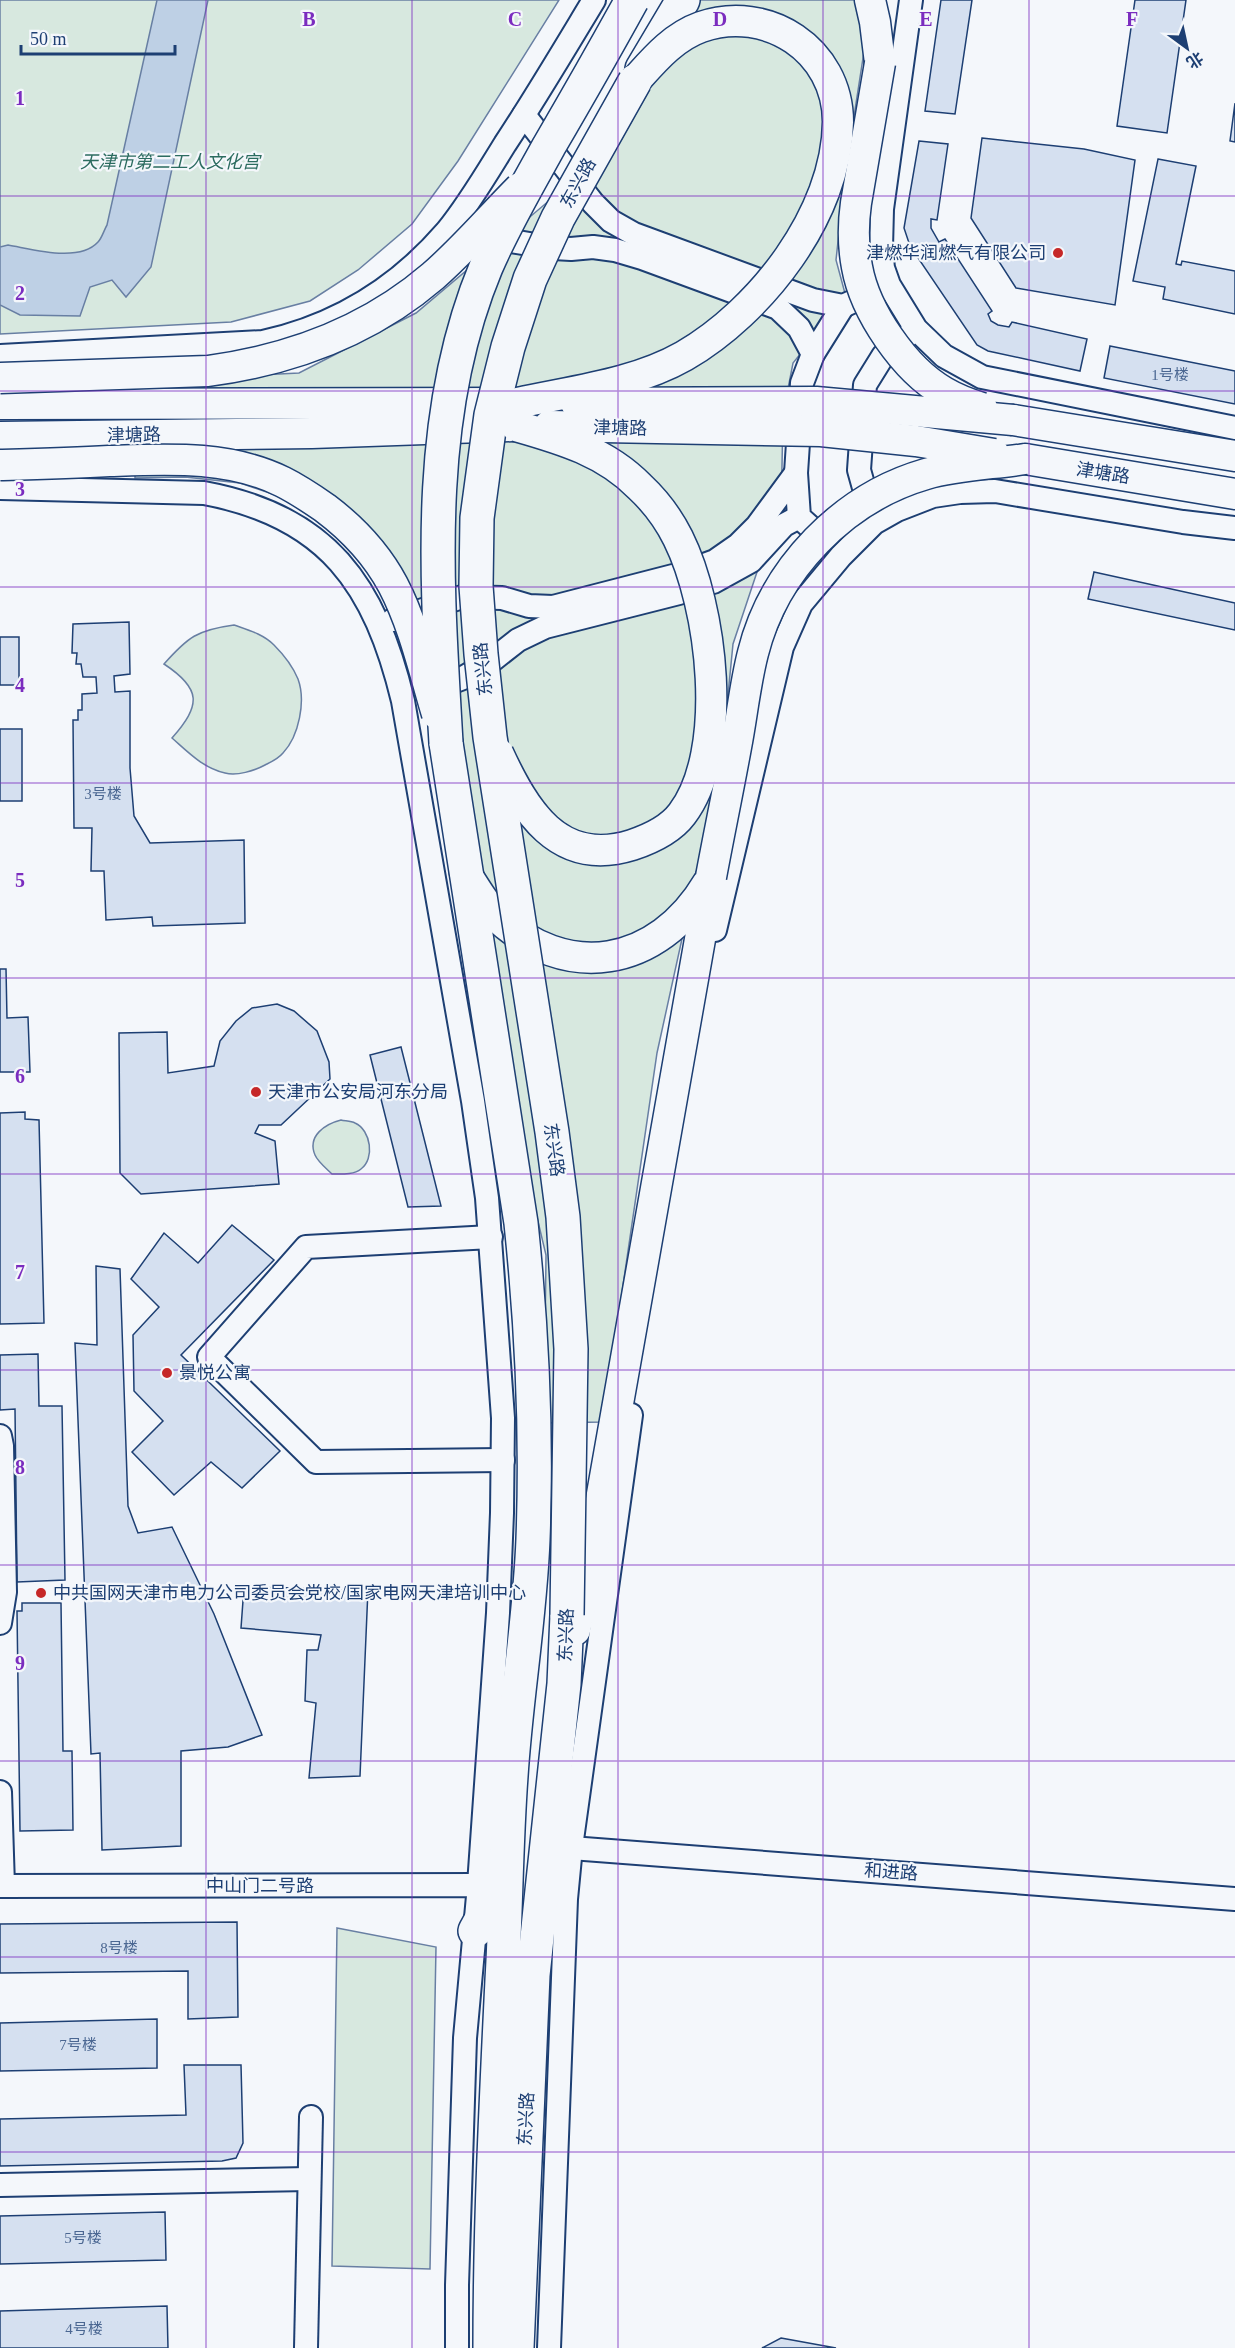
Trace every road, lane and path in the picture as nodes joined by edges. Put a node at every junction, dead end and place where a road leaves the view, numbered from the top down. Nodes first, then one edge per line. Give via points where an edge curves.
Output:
1 (594, 0) edge
2 (632, 0) edge
3 (683, 0) edge
4 (870, 0) edge
5 (889, 0) edge
6 (911, 0) edge
7 (880, 63) junction
8 (635, 81) junction
9 (524, 115) junction
10 (533, 176) junction
11 (447, 231) junction
12 (890, 285) junction
13 (843, 306) junction
14 (916, 329) junction
15 (813, 354) junction
16 (0, 356) edge
17 (0, 378) edge
18 (0, 404) edge
19 (517, 414) junction
20 (1013, 420) junction
21 (1235, 428) edge
22 (0, 437) edge
23 (1235, 456) edge
24 (1025, 459) junction
25 (0, 465) edge
26 (796, 473) junction
27 (0, 488) edge
28 (1235, 494) edge
29 (799, 517) junction
30 (874, 523) junction
31 (1235, 528) edge
32 (841, 556) junction
33 (380, 625) junction
34 (403, 701) junction
35 (490, 737) junction
36 (446, 743) junction
37 (711, 877) junction
38 (483, 914) junction
39 (490, 1237) junction
40 (0, 1436) edge
41 (502, 1460) junction
42 (1, 1616) edge
43 (564, 1684) junction
44 (0, 1792) edge
45 (559, 1847) junction
46 (2, 1882) edge
47 (495, 1883) junction
48 (566, 1899) joint
49 (1235, 1899) edge
50 (475, 1931) joint
51 (510, 2112) junction
52 (310, 2117) dead end
53 (309, 2179) junction
54 (0, 2185) edge
55 (306, 2348) edge
56 (458, 2348) edge
57 (490, 2348) edge
58 (517, 2348) edge
59 (549, 2348) edge

1 - 9 street
2 - 10 highway, 东兴路, bridge
3 - 8 highway, 东兴路, bridge
4 - 7 main road
5 - 7 main road
6 - 12 street via 882,209 883,268
7 - 20 main road, bridge via 854,219 857,268 864,292 892,342 923,376 943,392
8 - 19 main road, bridge via 676,39 699,28 724,21 748,21 789,34 819,62 834,101 838,121 824,190 777,273 736,319 710,339 654,369
8 - 35 highway, 东兴路, bridge via 558,218 530,279 491,415 477,519 476,586
9 - 11 street
9 - 13 street via 611,221 634,234 813,300
10 - 17 main road, bridge via 433,276 385,310 324,343 267,361 208,371
10 - 36 highway, 东兴路, bridge via 511,214 478,290 453,376 439,497 437,570
11 - 15 street via 553,248 594,247 642,258 778,308 799,328
11 - 16 street via 385,288 329,322 295,335 263,342
12 - 13 street
12 - 14 street
13 - 15 street
14 - 21 street via 944,356 982,377
14 - 30 street via 883,356 865,385 859,470
15 - 26 street via 802,383
18 - 19 main road, 津塘路
19 - 20 main road, 津塘路, bridge via 816,402
19 - 22 main road, 津塘路 via 312,433
19 - 24 main road, 津塘路, bridge via 821,431 916,441
19 - 35 main road, bridge via 616,466 665,517 687,559 701,610 711,721 702,773 681,815 666,830 608,850 571,844 541,824 517,794
20 - 23 main road, 津塘路
24 - 28 main road, 津塘路
24 - 37 main road, bridge via 926,474 890,488 849,511 820,536 792,570 771,604 753,652
25 - 36 main road, bridge via 210,461 283,482 316,502 356,535 393,584 408,619
26 - 29 street
26 - 33 street via 757,526 716,561 553,607 529,606 502,598 462,597
27 - 33 street via 204,493 236,499 279,517 329,551 353,577
29 - 32 street
29 - 34 street via 784,525 751,561 713,582 544,627 463,678
30 - 31 street via 933,496 995,492
30 - 32 street
32 - 45 street via 801,604 782,647 714,936
33 - 34 street
34 - 39 street via 473,1101
35 - 43 highway, 东兴路, bridge via 563,1217 571,1349
36 - 38 highway, 东兴路 via 465,872
37 - 38 main road via 693,906 664,931 627,954 610,957 593,959 552,952
37 - 43 main road via 590,1562
38 - 47 highway, 东兴路 via 521,1223 535,1423 533,1541 524,1663
39 - 41 street via 503,1418
39 - 41 street via 306,1247 209,1357 316,1462
40 - 42 street via 5,1592
41 - 47 street
43 - 45 highway, 东兴路
44 - 46 street
45 - 48 highway
45 - 49 street, 和进路
45 - 51 highway, 东兴路 via 532,1976
46 - 47 street, 中山门二号路
47 - 50 highway
47 - 51 highway, 东兴路
48 - 59 street
50 - 56 street via 465,2038
51 - 57 highway, 东兴路 via 490,2250
51 - 58 highway, 东兴路
52 - 53 street
53 - 54 street
53 - 55 street

